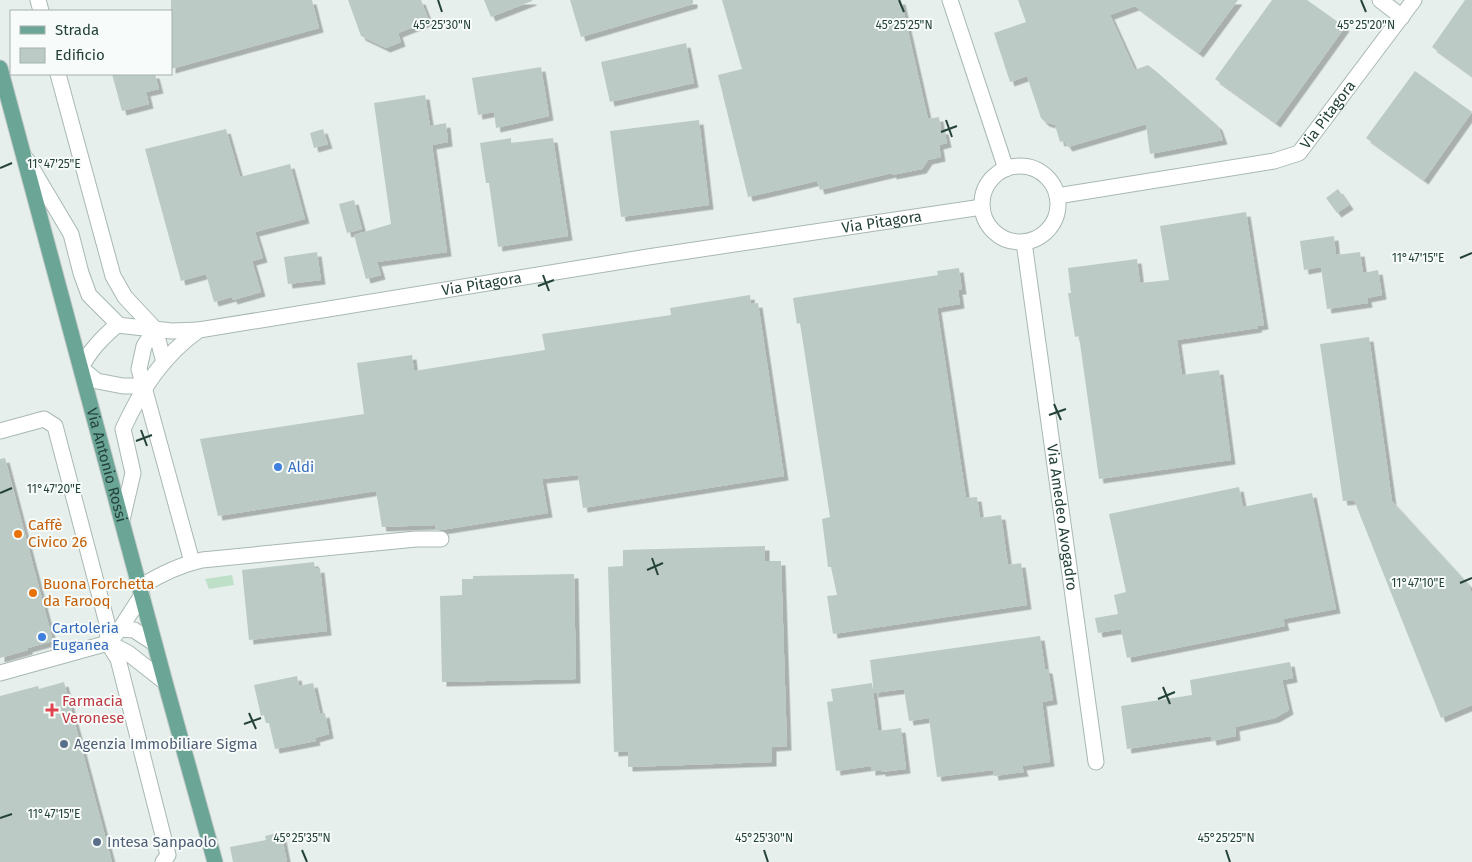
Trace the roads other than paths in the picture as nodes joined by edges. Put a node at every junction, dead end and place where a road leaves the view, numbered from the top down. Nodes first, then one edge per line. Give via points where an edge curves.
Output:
1 (950, 0) edge
2 (1380, 0) edge
3 (1414, 0) edge
4 (1402, 17) junction
5 (0, 68) edge
6 (58, 75) edge
7 (24, 154) junction
8 (1006, 169) junction
9 (1057, 196) junction
10 (982, 207) junction
11 (1024, 242) junction
12 (117, 325) junction
13 (155, 329) junction
14 (199, 330) junction
15 (164, 362) junction
16 (81, 368) junction
17 (145, 386) junction
18 (0, 431) edge
19 (122, 520) junction
20 (441, 539) dead end
21 (192, 562) junction
22 (141, 591) junction
23 (120, 630) junction
24 (108, 643) junction
25 (154, 643) junction
26 (0, 673) edge
27 (165, 682) junction
28 (1096, 762) dead end
29 (163, 862) edge
30 (215, 862) edge

1 - 8 street
2 - 4 street
3 - 4 street, Via Pitagora
4 - 9 street, Via Pitagora via 1299,153 1274,161
5 - 7 main road, Via Antonio Rossi
6 - 13 street via 113,276 125,297
7 - 12 street via 71,234 89,295
7 - 16 main road, Via Antonio Rossi
8 - 9 street via 1019,166 1044,174
8 - 10 street via 988,184
9 - 11 street via 1055,221 1037,239
10 - 11 street via 992,230 1012,242
10 - 14 street, Via Pitagora via 648,256
11 - 28 street, Via Amedeo Avogadro
12 - 13 street
12 - 16 street via 97,342
13 - 14 street
13 - 15 street
13 - 17 street via 144,346 139,369
14 - 15 street, Via Pitagora
15 - 17 street, Via Pitagora
16 - 17 street via 97,381
16 - 19 main road, Via Antonio Rossi
17 - 19 street, Via Pitagora via 123,429 133,473
17 - 21 street
18 - 24 street via 44,419 55,426 107,623
19 - 22 main road, Via Antonio Rossi
20 - 21 street
21 - 22 street via 159,575
22 - 23 street
22 - 25 main road, Via Antonio Rossi
23 - 24 street
23 - 25 street via 134,630
24 - 26 street
24 - 27 street via 128,653
24 - 29 street via 118,659 168,855
25 - 27 main road, Via Antonio Rossi
27 - 30 main road, Via Antonio Rossi

